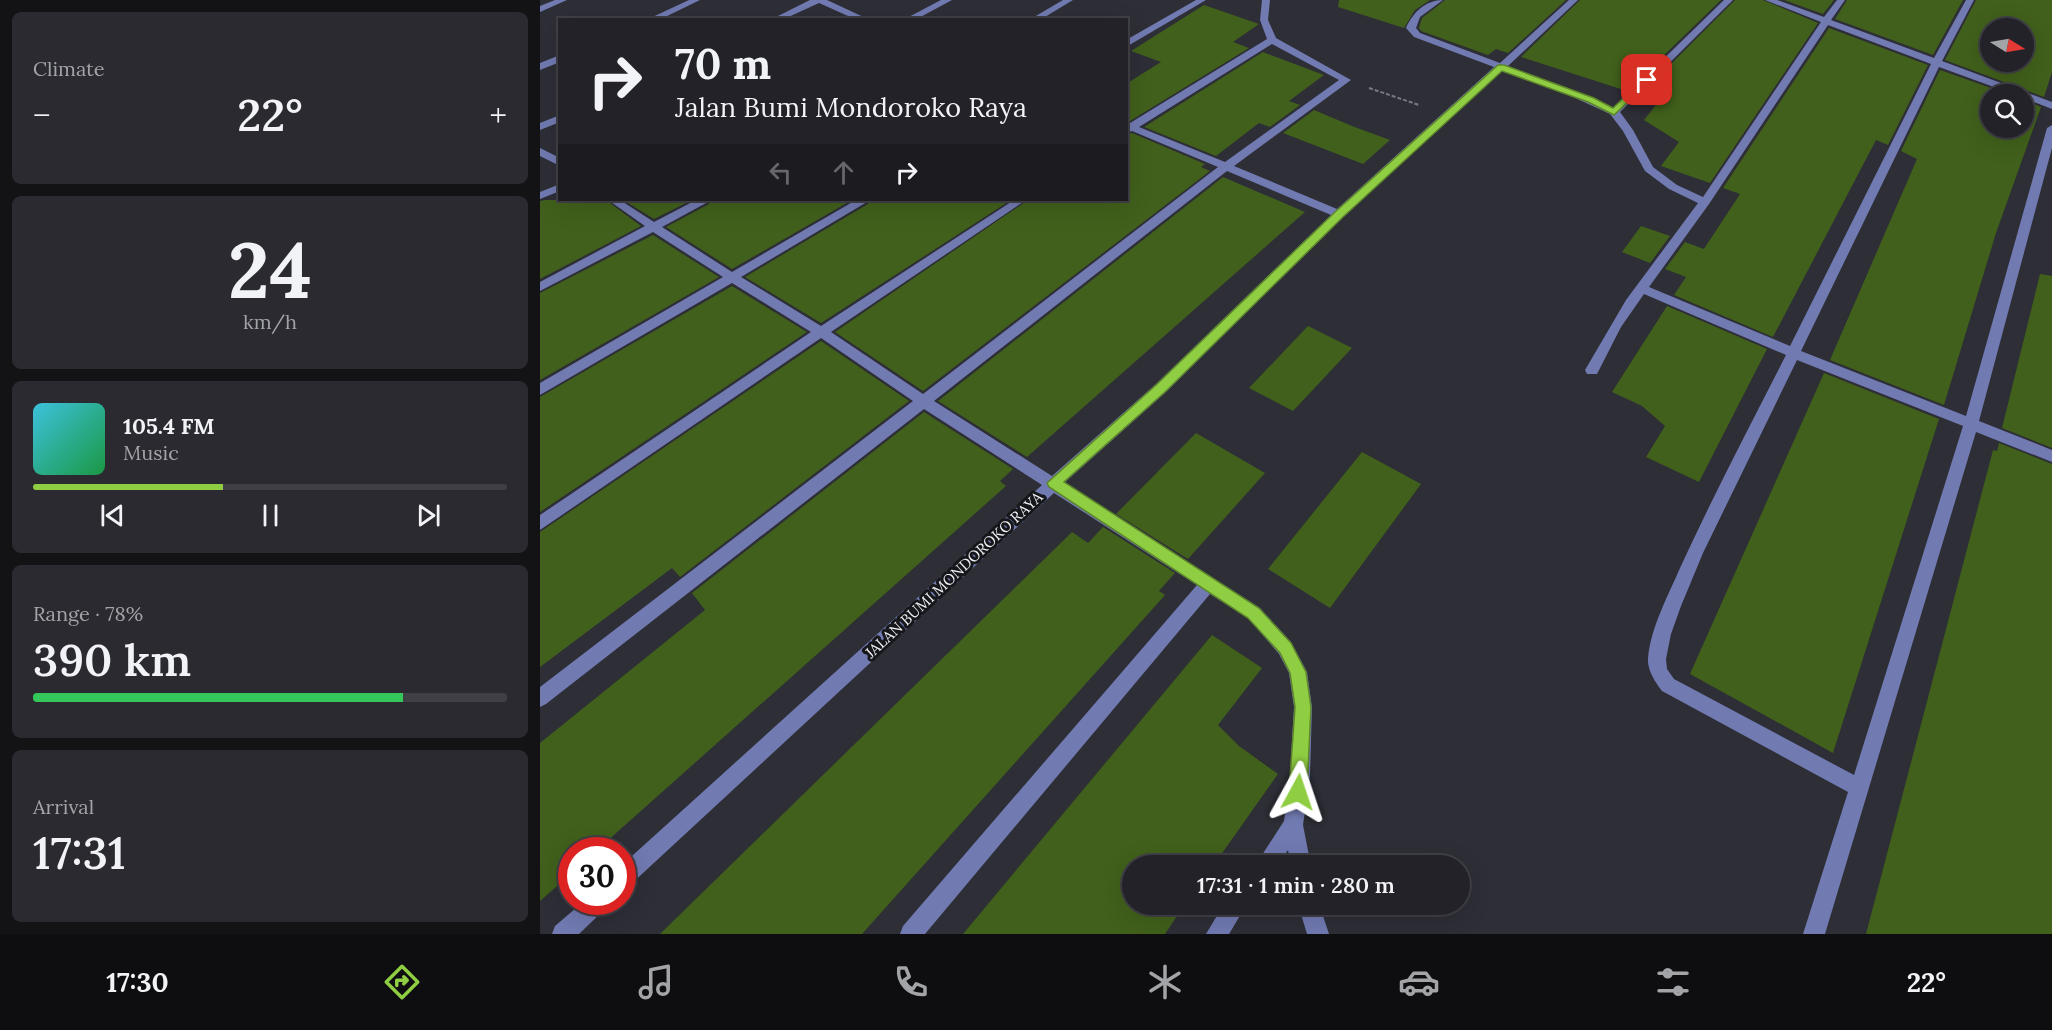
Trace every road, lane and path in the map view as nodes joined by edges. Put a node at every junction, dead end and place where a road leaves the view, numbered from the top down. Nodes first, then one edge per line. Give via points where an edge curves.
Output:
1 (563, 0) edge
2 (696, 0) edge
3 (818, 0) edge
4 (948, 0) edge
5 (1070, 0) edge
6 (1202, 0) edge
7 (1266, 0) edge
8 (1439, 0) edge
9 (1574, 0) edge
10 (1729, 0) edge
11 (1769, 0) edge
12 (1841, 0) edge
13 (1970, 0) edge
14 (540, 9) edge
15 (655, 18) edge
16 (778, 18) edge
17 (861, 18) edge
18 (911, 18) edge
19 (1037, 18) edge
20 (1824, 22) junction
21 (1272, 40) junction
22 (1128, 43) edge
23 (558, 59) edge
24 (1936, 63) junction
25 (540, 67) edge
26 (1501, 67) junction
27 (1346, 80) junction
28 (1993, 84) edge
29 (2034, 99) edge
30 (2052, 106) edge
31 (1614, 112) junction
32 (1448, 116) junction
33 (558, 119) edge
34 (540, 127) edge
35 (1128, 127) edge
36 (2052, 128) edge
37 (540, 151) edge
38 (558, 162) edge
39 (1227, 166) junction
40 (558, 188) edge
41 (540, 196) edge
42 (614, 201) edge
43 (702, 201) edge
44 (861, 201) edge
45 (1020, 201) edge
46 (1705, 202) junction
47 (1339, 214) junction
48 (653, 227) junction
49 (733, 278) junction
50 (540, 287) edge
51 (1641, 288) junction
52 (821, 332) junction
53 (1794, 353) junction
54 (1592, 370) dead end
55 (540, 390) edge
56 (924, 402) junction
57 (1971, 424) junction
58 (2052, 456) edge
59 (1054, 483) junction
60 (540, 523) edge
61 (1209, 583) junction
62 (540, 698) edge
63 (1859, 788) junction
64 (1293, 825) junction
65 (1273, 855) edge
66 (1299, 855) edge
67 (636, 866) edge
68 (584, 915) edge
69 (1230, 915) edge
70 (1311, 915) edge
71 (563, 934) edge
72 (911, 934) edge
73 (1217, 934) edge
74 (1318, 934) edge
75 (1814, 934) edge

1 - 14 street
2 - 15 street
3 - 16 street
3 - 17 street
4 - 18 street
5 - 19 street
6 - 22 street
7 - 21 street via 1264,20
8 - 26 street via 1416,16 1411,25 1413,32
9 - 26 street, JALAN BUMI MONDOROKO RAYA
10 - 31 street
11 - 20 street
12 - 20 street
13 - 24 street
20 - 24 street
20 - 46 street
21 - 27 street
21 - 35 street
23 - 25 street
24 - 28 street
24 - 53 street
26 - 31 street
26 - 32 street, JALAN BUMI MONDOROKO RAYA
27 - 32 path
27 - 39 street
29 - 30 street
31 - 46 street via 1649,169 1673,187
32 - 47 street, JALAN BUMI MONDOROKO RAYA
33 - 34 street
35 - 39 street
36 - 57 street
37 - 38 street
39 - 47 street
39 - 56 street
40 - 41 street
42 - 48 street
43 - 48 street
44 - 49 street
45 - 52 street
46 - 51 street
47 - 59 street, JALAN BUMI MONDOROKO RAYA via 1161,388
48 - 49 street
48 - 50 street
49 - 52 street
49 - 55 street
51 - 53 street
51 - 54 street
52 - 56 street
52 - 60 street
53 - 57 street
53 - 63 street via 1695,553 1662,634 1658,666 1668,685
56 - 59 street
56 - 62 street
57 - 58 street
57 - 63 street
59 - 61 street
59 - 67 street, JALAN BUMI MONDOROKO RAYA
61 - 64 street via 1254,613 1285,648 1298,672 1303,707
61 - 72 street
63 - 75 street
64 - 65 street
64 - 66 street
68 - 71 street
69 - 73 street
70 - 74 street

